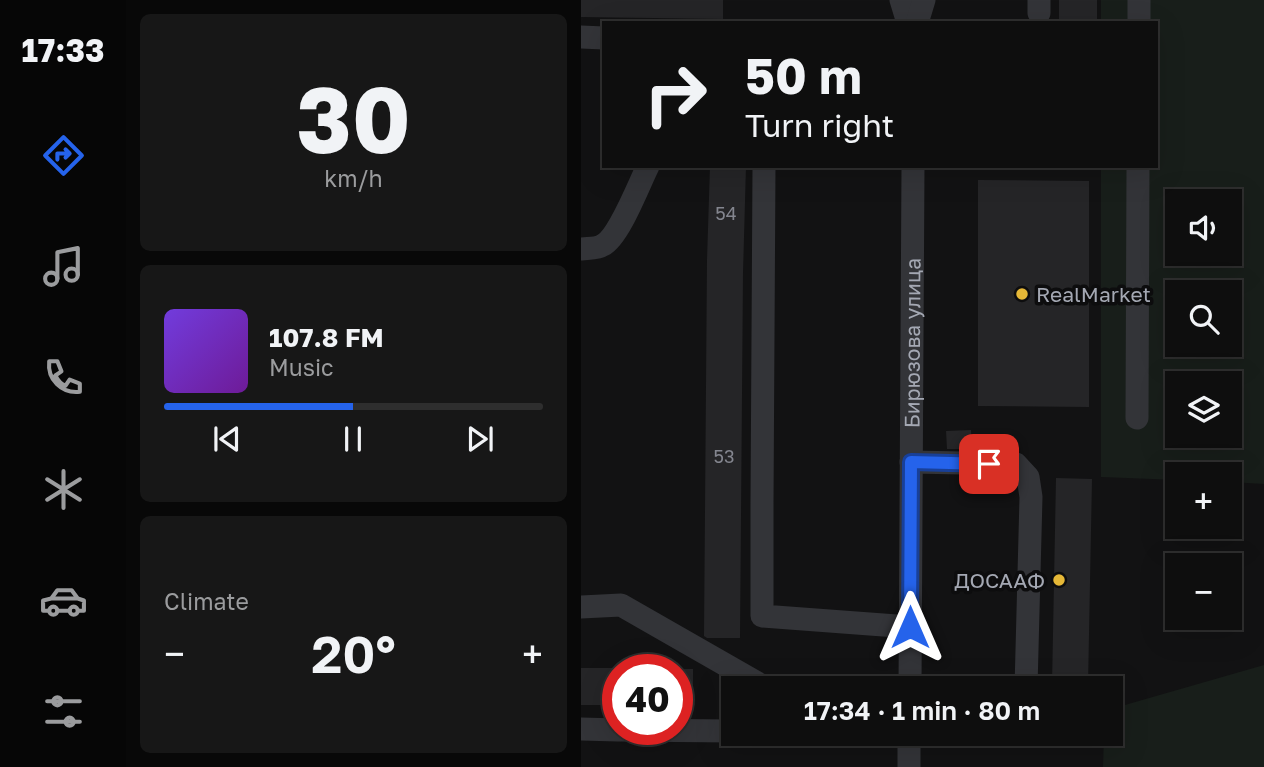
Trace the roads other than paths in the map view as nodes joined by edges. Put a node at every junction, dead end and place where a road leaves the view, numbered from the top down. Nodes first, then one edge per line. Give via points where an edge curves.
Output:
1 (901, 0) edge
2 (924, 0) edge
3 (1139, 0) edge
4 (907, 21) edge
5 (918, 21) edge
6 (1139, 21) edge
7 (581, 37) edge
8 (602, 38) edge
9 (647, 168) edge
10 (764, 168) edge
11 (913, 168) edge
12 (1138, 168) edge
13 (581, 249) edge
14 (1137, 418) dead end
15 (911, 462) junction
16 (581, 607) edge
17 (910, 627) junction
18 (745, 676) edge
19 (910, 676) edge
20 (1027, 676) edge
21 (581, 729) edge
22 (602, 730) edge
23 (693, 731) edge
24 (721, 731) edge
25 (910, 746) edge
26 (909, 767) edge

1 - 4 street
2 - 5 street
3 - 6 street
7 - 8 street
9 - 13 street via 606,244
10 - 17 street via 762,616
11 - 15 street, Бирюзова улица
12 - 14 street
15 - 17 street, Бирюзова улица
15 - 20 street via 1016,464 1028,477
16 - 18 street via 621,605
17 - 19 street, Бирюзова улица
21 - 22 street
23 - 24 street
25 - 26 street

